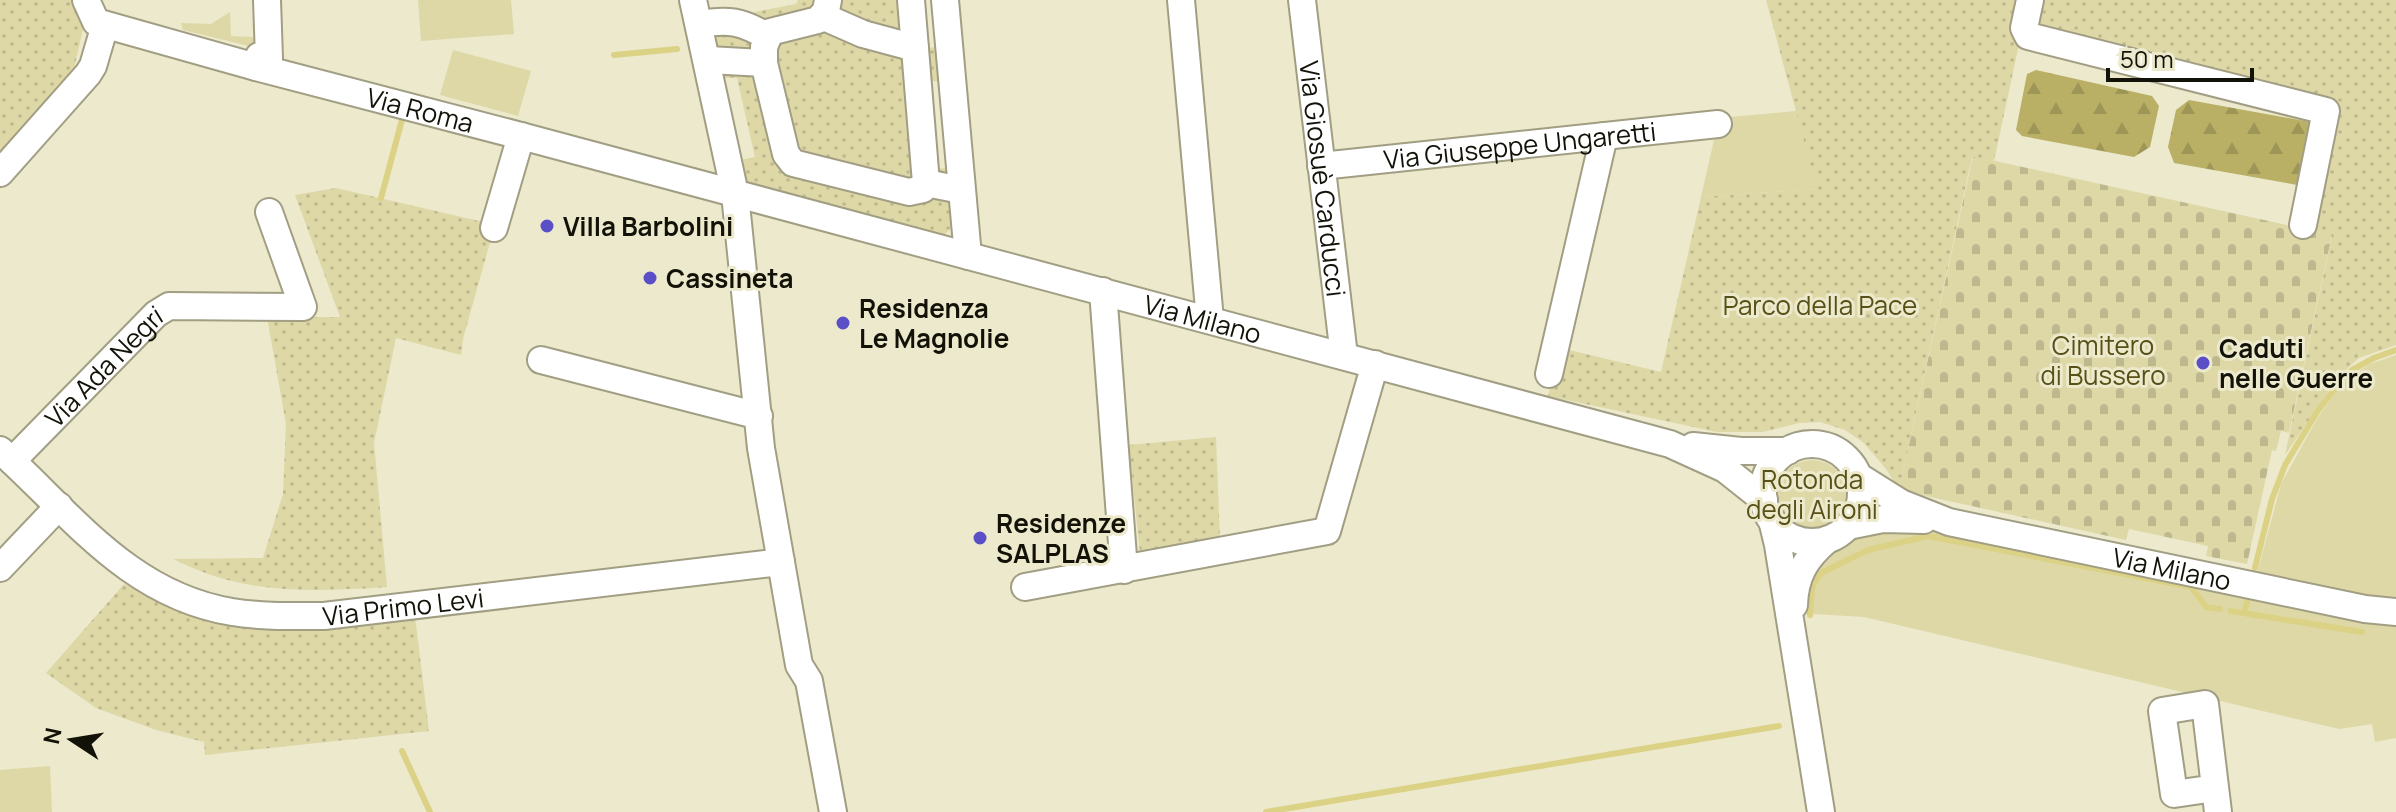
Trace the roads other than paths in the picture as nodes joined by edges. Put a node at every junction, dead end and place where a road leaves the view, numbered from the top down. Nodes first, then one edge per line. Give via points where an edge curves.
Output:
1 (86, 0) edge
2 (267, 0) edge
3 (911, 0) edge
4 (945, 0) edge
5 (1181, 0) edge
6 (1302, 0) edge
7 (2030, 0) edge
8 (825, 8) edge
9 (696, 12) edge
10 (105, 25) junction
11 (768, 37) junction
12 (916, 58) junction
13 (708, 60) junction
14 (764, 63) junction
15 (951, 64) junction
16 (256, 67) junction
17 (1718, 124) dead end
18 (521, 136) junction
19 (1604, 136) junction
20 (1321, 166) junction
21 (0, 173) edge
22 (926, 183) junction
23 (961, 190) junction
24 (735, 194) junction
25 (269, 212) dead end
26 (2303, 225) dead end
27 (494, 228) dead end
28 (968, 256) junction
29 (1103, 291) junction
30 (1210, 320) junction
31 (1344, 356) junction
32 (541, 360) dead end
33 (1375, 364) junction
34 (1549, 374) dead end
35 (759, 416) junction
36 (1670, 444) junction
37 (1788, 451) junction
38 (6, 455) edge
39 (1858, 476) junction
40 (59, 506) junction
41 (1768, 510) junction
42 (1949, 522) junction
43 (1838, 533) junction
44 (781, 562) junction
45 (0, 568) edge
46 (1124, 570) junction
47 (1025, 587) dead end
48 (2396, 612) edge
49 (1792, 637) junction
50 (833, 812) edge
51 (1821, 812) edge

1 - 10 street via 93,19
2 - 16 street via 269,58 259,56
3 - 12 street
4 - 15 street
5 - 30 street
6 - 20 street, Via Giosuè Carducci
7 - 26 street via 2024,28 2028,36 2326,111
8 - 11 street via 818,20 770,32
8 - 12 street via 863,34
9 - 11 street via 752,27
9 - 13 street
10 - 16 street, Via Roma
10 - 21 street via 88,74
11 - 14 street
12 - 15 street
12 - 22 street
13 - 14 street
13 - 24 street
14 - 22 street via 786,154 793,163 909,192
15 - 23 street
16 - 18 street, Via Roma
17 - 19 street, Via Giuseppe Ungaretti
18 - 24 street, Via Roma
18 - 27 street
19 - 20 street, Via Giuseppe Ungaretti
19 - 34 street
20 - 31 street, Via Giosuè Carducci
22 - 23 street
23 - 28 street
24 - 28 street, Via Milano
24 - 35 street
25 - 38 street, Via Ada Negri via 303,307 169,306
28 - 29 street, Via Milano
29 - 30 street, Via Milano
29 - 46 street
30 - 31 street, Via Milano
31 - 33 street, Via Milano
32 - 35 street
33 - 36 street, Via Milano
33 - 46 street via 1327,531
35 - 44 street
36 - 37 street, Via Milano
36 - 41 street, Via Milano via 1725,469
37 - 39 street, Via Milano via 1807,445 1829,447 1848,459
37 - 41 street via 1775,462 1764,485
38 - 40 street, Via Primo Levi
39 - 42 street, Via Milano via 1901,503
39 - 43 street via 1857,513
40 - 44 street, Via Primo Levi via 113,558 146,580 201,604 261,615 324,616
40 - 45 street
41 - 43 street, Via Milano via 1781,531 1796,539 1810,542
41 - 49 street
42 - 43 street, Via Milano via 1891,518
42 - 48 street, Via Milano
43 - 49 street via 1799,572
44 - 50 street
46 - 47 street
49 - 51 street

